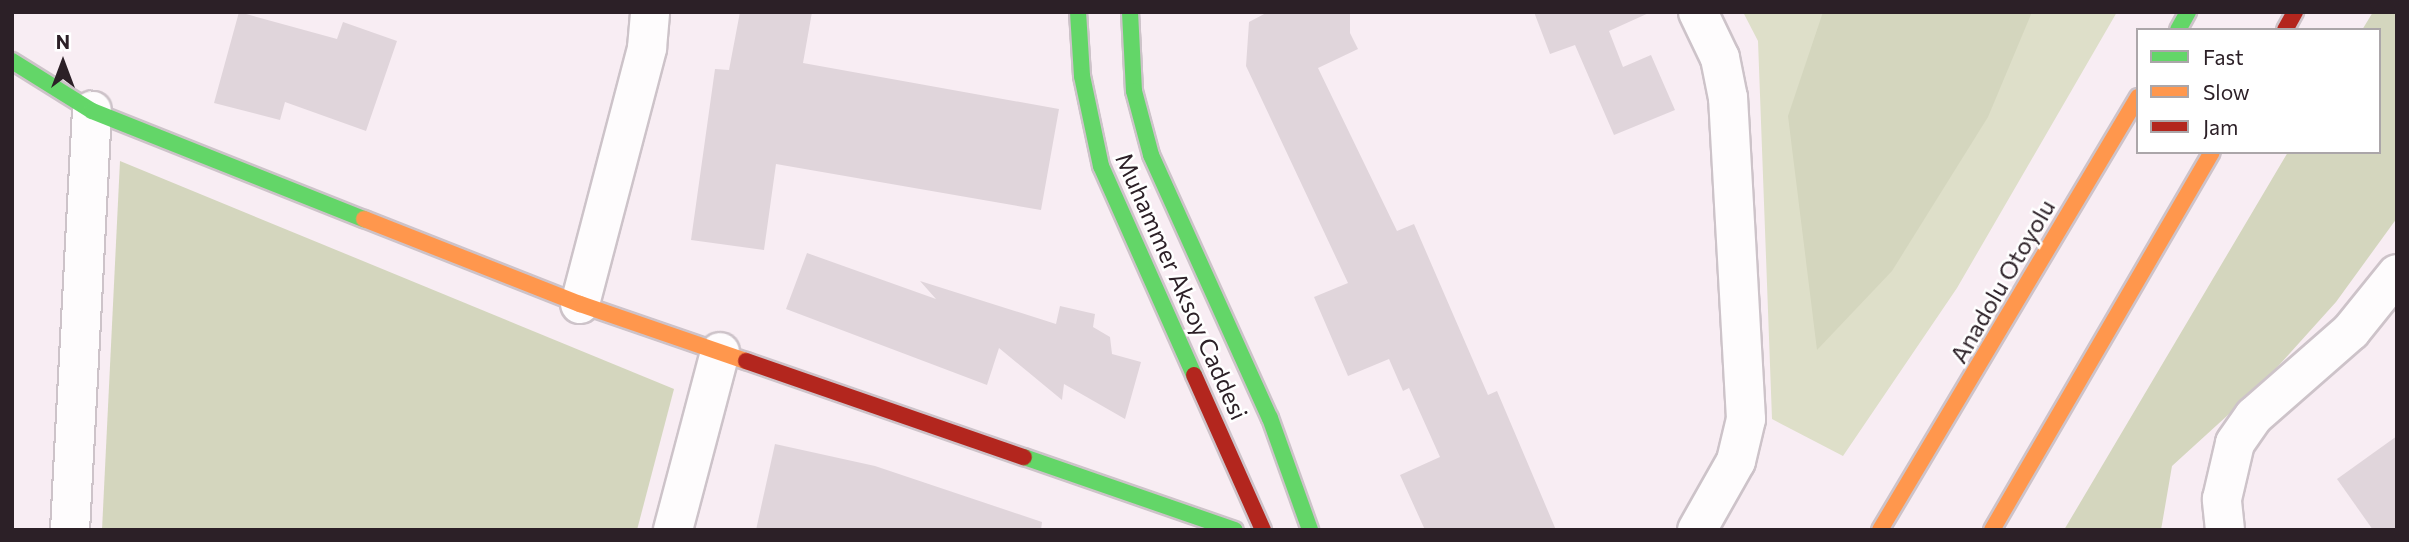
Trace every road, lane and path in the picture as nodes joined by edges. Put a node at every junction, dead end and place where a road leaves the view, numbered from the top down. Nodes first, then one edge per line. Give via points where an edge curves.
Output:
1 (650, 12) edge
2 (1078, 12) edge
3 (1130, 12) edge
4 (1698, 12) edge
5 (2188, 12) edge
6 (2295, 12) edge
7 (2179, 28) edge
8 (2286, 28) edge
9 (12, 61) edge
10 (2136, 100) edge
11 (92, 111) junction
12 (2211, 154) edge
13 (2397, 274) edge
14 (580, 304) junction
15 (720, 352) junction
16 (1992, 529) edge
17 (70, 530) edge
18 (673, 530) edge
19 (1235, 530) edge
20 (1263, 530) edge
21 (1310, 530) edge
22 (1697, 530) edge
23 (1880, 530) edge
24 (2225, 530) edge

1 - 14 street via 647,48
2 - 20 main road, Muhammer Aksoy Caddesi via 1082,76 1101,166
3 - 21 main road, Muhammer Aksoy Caddesi via 1134,91 1151,155 1270,418
4 - 22 street via 1720,58 1728,98 1745,419 1736,461
5 - 7 main road
6 - 8 main road
9 - 11 main road
10 - 23 main road, Anadolu Otoyolu
11 - 14 main road
11 - 17 street
12 - 16 main road
13 - 24 street via 2351,331 2254,416 2235,443 2222,499
14 - 15 main road
15 - 18 street
15 - 19 main road

